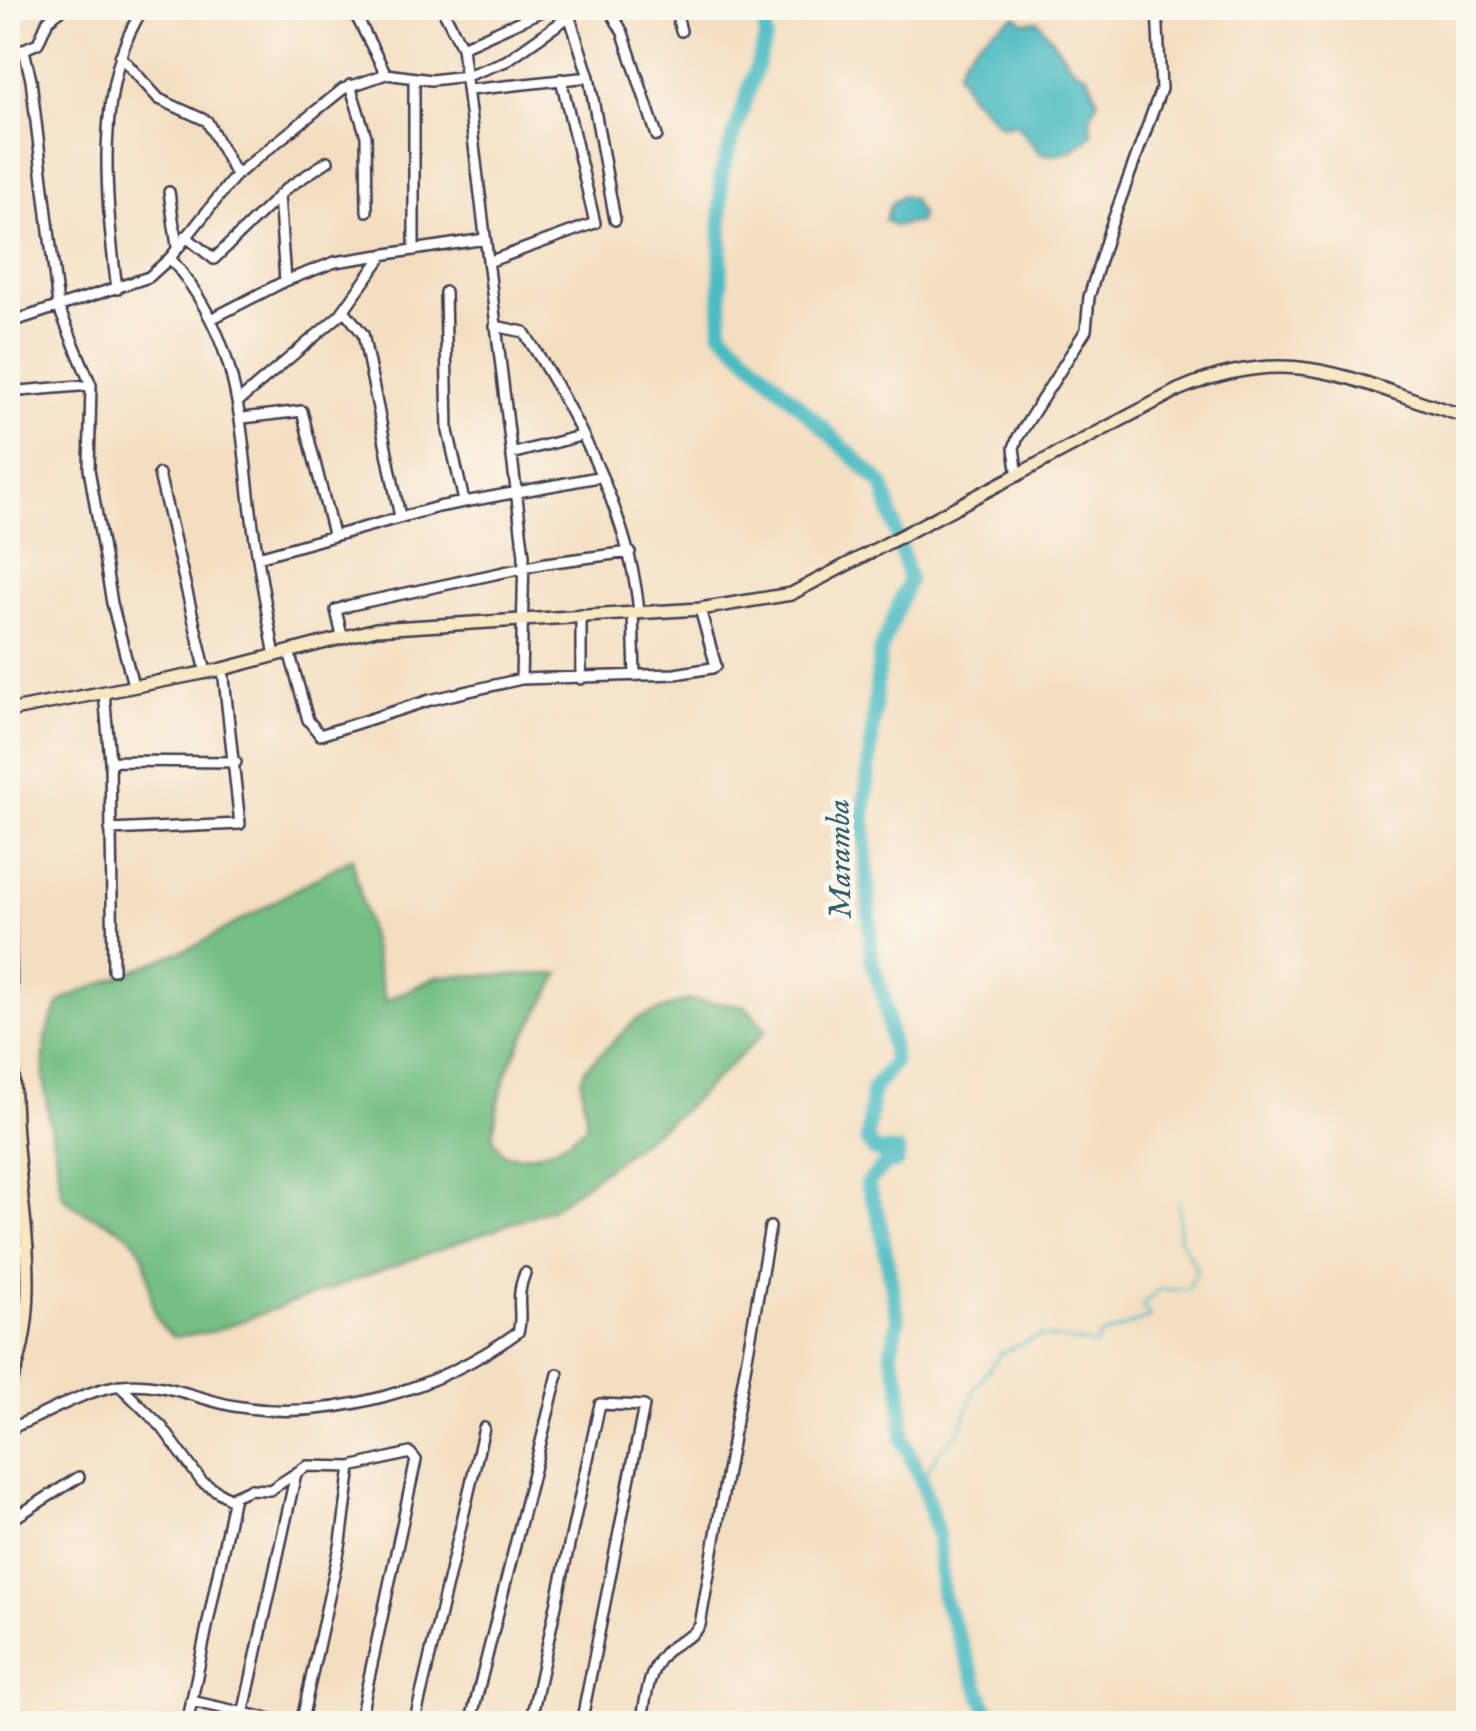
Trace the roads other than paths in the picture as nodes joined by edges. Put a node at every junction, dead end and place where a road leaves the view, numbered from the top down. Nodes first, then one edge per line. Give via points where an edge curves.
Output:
1 (64, 8) edge
2 (144, 8) edge
3 (352, 8) edge
4 (442, 8) edge
5 (549, 8) edge
6 (581, 8) edge
7 (609, 8) edge
8 (675, 8) edge
9 (1157, 8) edge
10 (570, 18) junction
11 (680, 31) dead end
12 (462, 47) junction
13 (24, 50) junction
14 (8, 56) edge
15 (120, 56) junction
16 (386, 74) junction
17 (466, 76) junction
18 (589, 76) junction
19 (414, 78) junction
20 (561, 79) junction
21 (350, 85) junction
22 (469, 90) junction
23 (658, 136) dead end
24 (328, 161) dead end
25 (236, 175) junction
26 (169, 192) dead end
27 (279, 195) junction
28 (366, 211) dead end
29 (615, 220) dead end
30 (185, 236) junction
31 (486, 239) junction
32 (177, 246) junction
33 (414, 249) junction
34 (384, 254) junction
35 (170, 258) junction
36 (488, 262) junction
37 (285, 281) junction
38 (117, 289) junction
39 (445, 292) dead end
40 (58, 306) junction
41 (344, 310) junction
42 (211, 320) junction
43 (8, 323) edge
44 (495, 326) junction
45 (91, 384) junction
46 (8, 392) edge
47 (240, 400) junction
48 (1468, 417) edge
49 (244, 418) junction
50 (580, 436) junction
51 (512, 454) junction
52 (160, 474) dead end
53 (598, 477) junction
54 (1018, 478) junction
55 (516, 491) junction
56 (464, 501) junction
57 (400, 517) junction
58 (332, 534) junction
59 (630, 552) junction
60 (258, 557) junction
61 (524, 569) junction
62 (700, 609) junction
63 (636, 613) junction
64 (581, 615) junction
65 (524, 619) junction
66 (342, 636) junction
67 (289, 651) junction
68 (275, 656) junction
69 (223, 669) junction
70 (206, 672) junction
71 (635, 676) junction
72 (521, 680) junction
73 (581, 680) junction
74 (133, 685) junction
75 (104, 692) junction
76 (8, 712) edge
77 (110, 761) junction
78 (236, 762) junction
79 (110, 830) junction
80 (8, 837) edge
81 (113, 970) dead end
82 (770, 1227) dead end
83 (28, 1248) junction
84 (8, 1250) edge
85 (526, 1273) dead end
86 (558, 1374) dead end
87 (119, 1385) junction
88 (8, 1390) edge
89 (484, 1428) dead end
90 (8, 1429) edge
91 (351, 1467) junction
92 (296, 1474) junction
93 (79, 1477) dead end
94 (232, 1500) junction
95 (8, 1522) edge
96 (191, 1700) junction
97 (244, 1712) junction
98 (187, 1724) edge
99 (241, 1724) edge
100 (293, 1724) edge
101 (301, 1724) edge
102 (359, 1724) edge
103 (414, 1724) edge
104 (470, 1724) edge
105 (530, 1724) edge
106 (581, 1724) edge
107 (641, 1724) edge

1 - 13 street via 48,20 41,40
2 - 15 street
3 - 16 street
4 - 12 street
5 - 12 street
6 - 10 street
7 - 23 street
8 - 11 street
9 - 54 street via 1161,89 1109,231 1086,330 1018,436
10 - 17 street via 506,61
10 - 18 street
12 - 17 street
13 - 14 street
13 - 40 street
15 - 25 street via 158,99 213,126
15 - 38 street via 107,177
16 - 19 street
16 - 21 street
17 - 19 street
17 - 22 street
18 - 20 street
18 - 29 street
19 - 33 street
20 - 22 street
20 - 36 street via 594,224
21 - 25 street
21 - 28 street via 366,136
22 - 31 street
24 - 27 street
25 - 30 street
26 - 32 street
27 - 30 street via 214,259
27 - 37 street
30 - 32 street
31 - 33 street
31 - 36 street
32 - 35 street
33 - 34 street
34 - 37 street via 347,258
34 - 41 street
35 - 38 street via 149,277
35 - 42 street
36 - 44 street
37 - 42 street
38 - 40 street
39 - 56 street via 448,431
40 - 43 street
40 - 45 street
41 - 47 street
41 - 57 street via 363,334
42 - 47 street
44 - 50 street via 524,332
44 - 51 street
45 - 46 street
45 - 74 street via 89,469
47 - 49 street
48 - 54 street via 1336,374 1258,365 1178,390
49 - 58 street via 302,410
49 - 60 street
50 - 51 street
50 - 53 street
51 - 55 street
52 - 70 street
53 - 55 street
53 - 59 street
54 - 62 street via 791,594
55 - 56 street
55 - 61 street
56 - 57 street
57 - 58 street
58 - 60 street
59 - 61 street
59 - 63 street
60 - 68 street
61 - 65 street
61 - 66 street via 336,610
62 - 63 street
62 - 71 street via 716,666
63 - 64 street
63 - 71 street
64 - 65 street
64 - 73 street
65 - 66 street via 412,624
65 - 72 street
66 - 67 street
67 - 68 street
67 - 72 street via 308,720 320,735
68 - 69 street
69 - 70 street
69 - 78 street
70 - 74 street
71 - 73 street
72 - 73 street
74 - 75 street
75 - 76 street
75 - 77 street
77 - 78 street
77 - 79 street
78 - 79 street via 240,824
79 - 81 street
80 - 83 street via 15,1124
82 - 107 street via 700,1625 655,1667
83 - 84 street
83 - 88 street via 30,1294
85 - 87 street via 517,1302 518,1332 447,1373 372,1402 240,1407 148,1384
86 - 104 street
87 - 90 street
87 - 94 street via 162,1426 202,1482
89 - 103 street
91 - 92 street via 315,1464
91 - 101 street
91 - 102 street via 398,1454 416,1460
92 - 94 street via 270,1490 250,1489
92 - 97 street
93 - 95 street
94 - 96 street
96 - 97 street
96 - 98 street
97 - 99 street
97 - 100 street
105 - 106 street via 600,1404 644,1406

